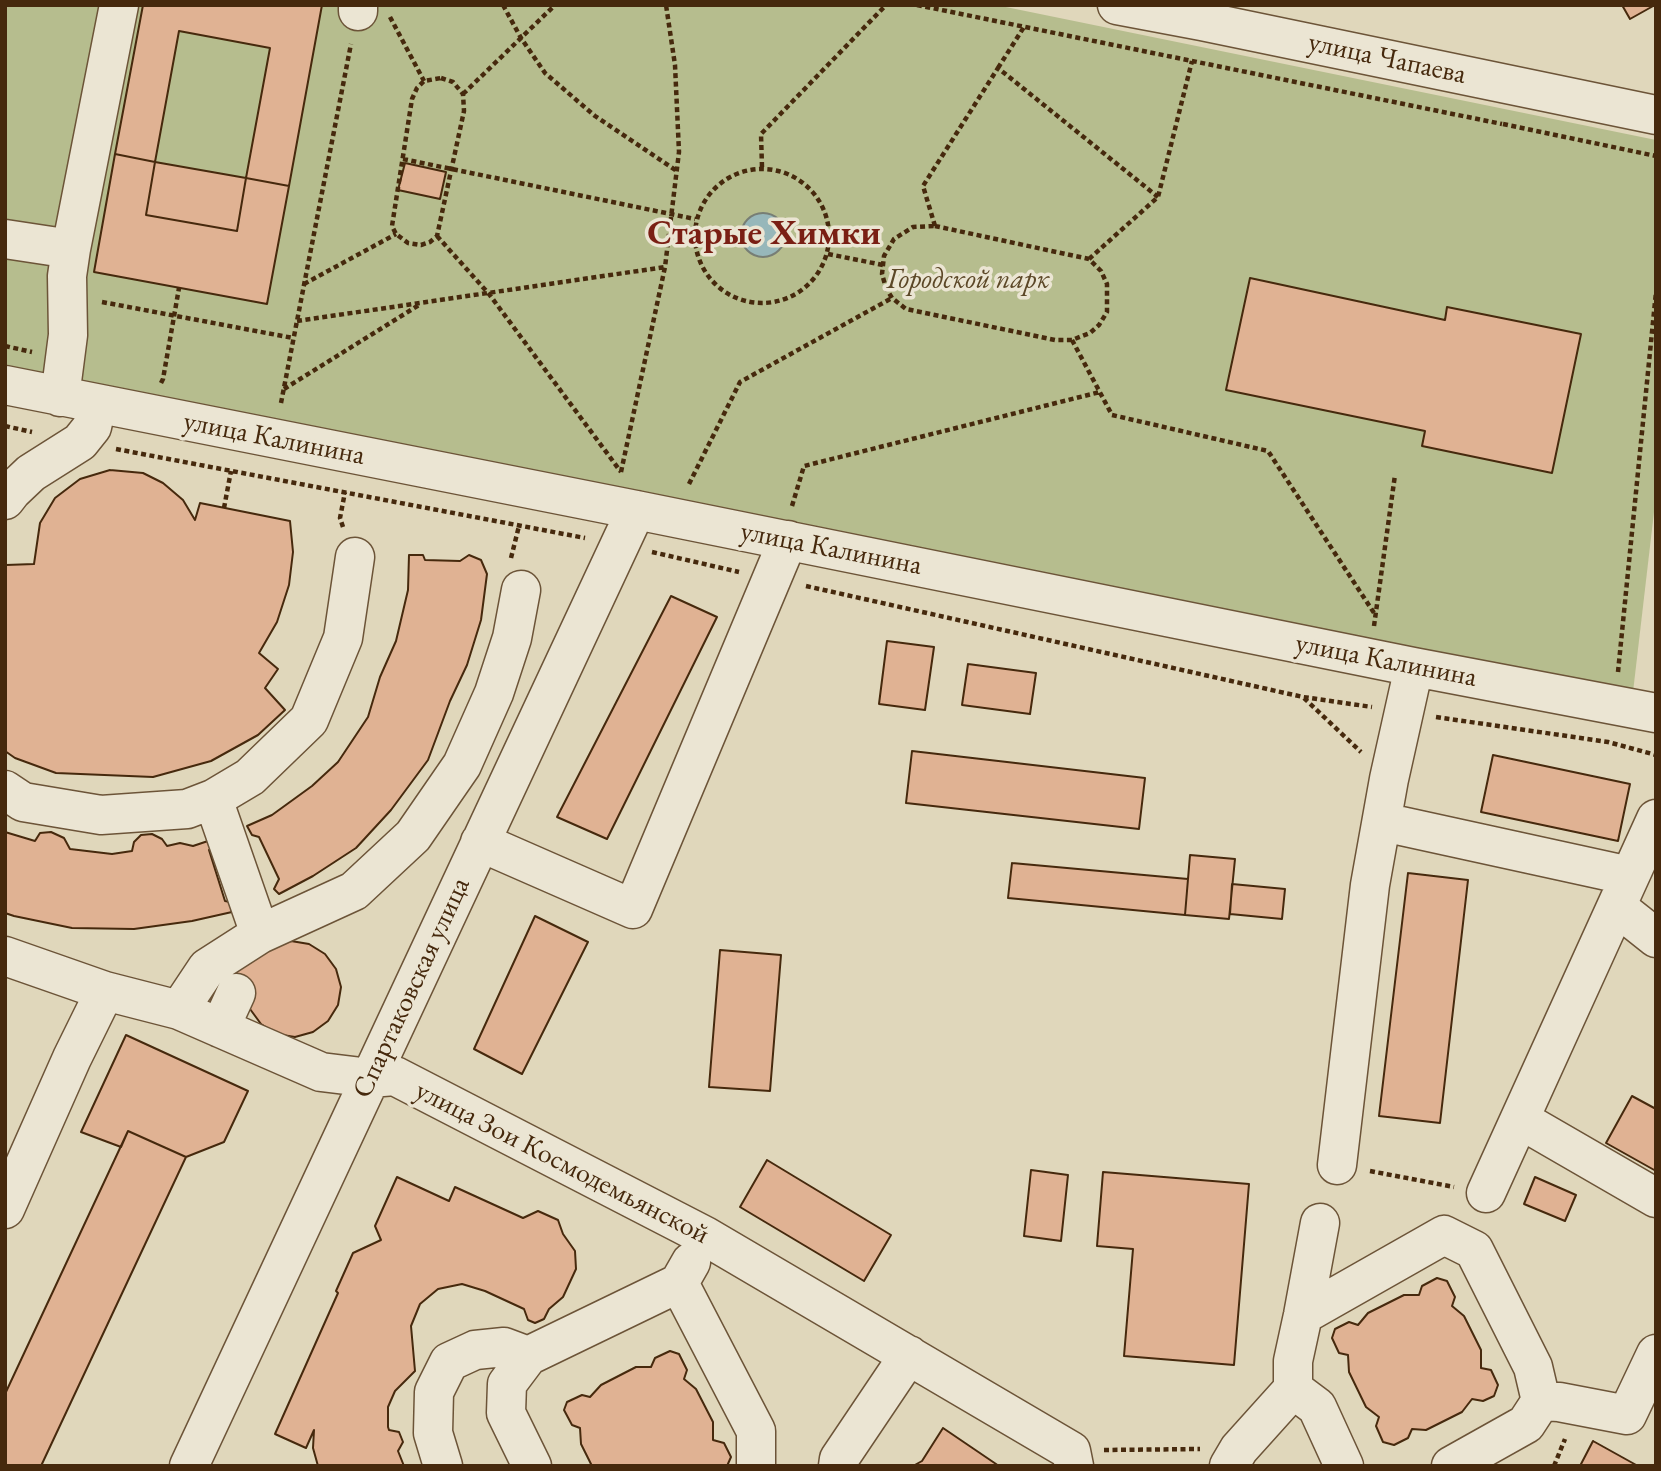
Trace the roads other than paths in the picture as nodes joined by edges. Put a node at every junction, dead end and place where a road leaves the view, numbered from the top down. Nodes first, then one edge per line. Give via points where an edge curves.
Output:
1 (119, 5) edge
2 (1117, 5) edge
3 (1208, 13) edge
4 (1656, 115) edge
5 (5, 239) edge
6 (71, 249) junction
7 (5, 385) edge
8 (60, 397) junction
9 (97, 404) junction
10 (5, 500) edge
11 (636, 510) junction
12 (790, 523) junction
13 (355, 557) dead end
14 (521, 590) dead end
15 (1414, 667) junction
16 (494, 693) junction
17 (541, 713) junction
18 (1656, 713) edge
19 (5, 790) edge
20 (213, 799) junction
21 (1656, 819) edge
22 (1383, 822) junction
23 (480, 842) junction
24 (1623, 892) junction
25 (260, 934) junction
26 (1656, 938) edge
27 (5, 956) edge
28 (105, 990) junction
29 (236, 993) dead end
30 (179, 1010) junction
31 (220, 1028) junction
32 (370, 1078) junction
33 (1521, 1120) junction
34 (1337, 1165) road end
35 (1486, 1193) road end
36 (1656, 1198) edge
37 (5, 1209) edge
38 (1320, 1223) dead end
39 (705, 1236) junction
40 (679, 1283) junction
41 (1303, 1315) junction
42 (1656, 1354) edge
43 (909, 1355) junction
44 (528, 1356) junction
45 (1293, 1389) junction
46 (1541, 1401) junction
47 (1234, 1457) edge
48 (1081, 1461) edge
49 (189, 1466) edge
50 (443, 1466) edge
51 (532, 1466) edge
52 (756, 1466) edge
53 (838, 1466) edge
54 (1344, 1466) edge
55 (1451, 1466) edge

1 - 6 street
2 - 3 street, улица Чапаева
3 - 4 street, улица Чапаева
5 - 6 street
6 - 8 street
7 - 8 street, улица Калинина
8 - 9 street, улица Калинина
9 - 10 street via 92,427 80,442 31,473
9 - 11 street, улица Калинина
11 - 12 street, улица Калинина
11 - 17 street, Спартаковская улица
12 - 15 street, улица Калинина
12 - 23 street via 633,909
13 - 20 street via 343,638 309,720 250,777
14 - 16 street
15 - 18 street, улица Калинина
15 - 22 street
16 - 17 street
16 - 25 street via 462,765 413,836 354,891
17 - 23 street, Спартаковская улица
19 - 20 street via 23,802 102,815 187,809
20 - 25 street
21 - 24 street
22 - 24 street
22 - 34 street via 1370,885
23 - 32 street, Спартаковская улица
24 - 26 street
24 - 33 street
25 - 30 street via 207,968
27 - 28 street, улица Зои Космодемьянской
28 - 30 street, улица Зои Космодемьянской
28 - 37 street
29 - 31 street
30 - 31 street, улица Зои Космодемьянской
31 - 32 street, улица Зои Космодемьянской via 321,1072
32 - 39 street, улица Зои Космодемьянской via 395,1076
32 - 49 street, Спартаковская улица
33 - 35 street
33 - 36 street
38 - 41 street
39 - 40 street
39 - 43 street, улица Зои Космодемьянской
40 - 44 street
40 - 52 street via 757,1431
41 - 45 street via 1293,1361
41 - 46 street via 1444,1235 1474,1250 1533,1367
42 - 46 street via 1627,1415
43 - 48 street, улица Зои Космодемьянской
43 - 53 street
44 - 50 street via 503,1347 475,1350 449,1362 434,1392 433,1433
44 - 51 street via 507,1384 506,1413
45 - 47 street
45 - 54 street via 1317,1407
46 - 55 street via 1526,1424

